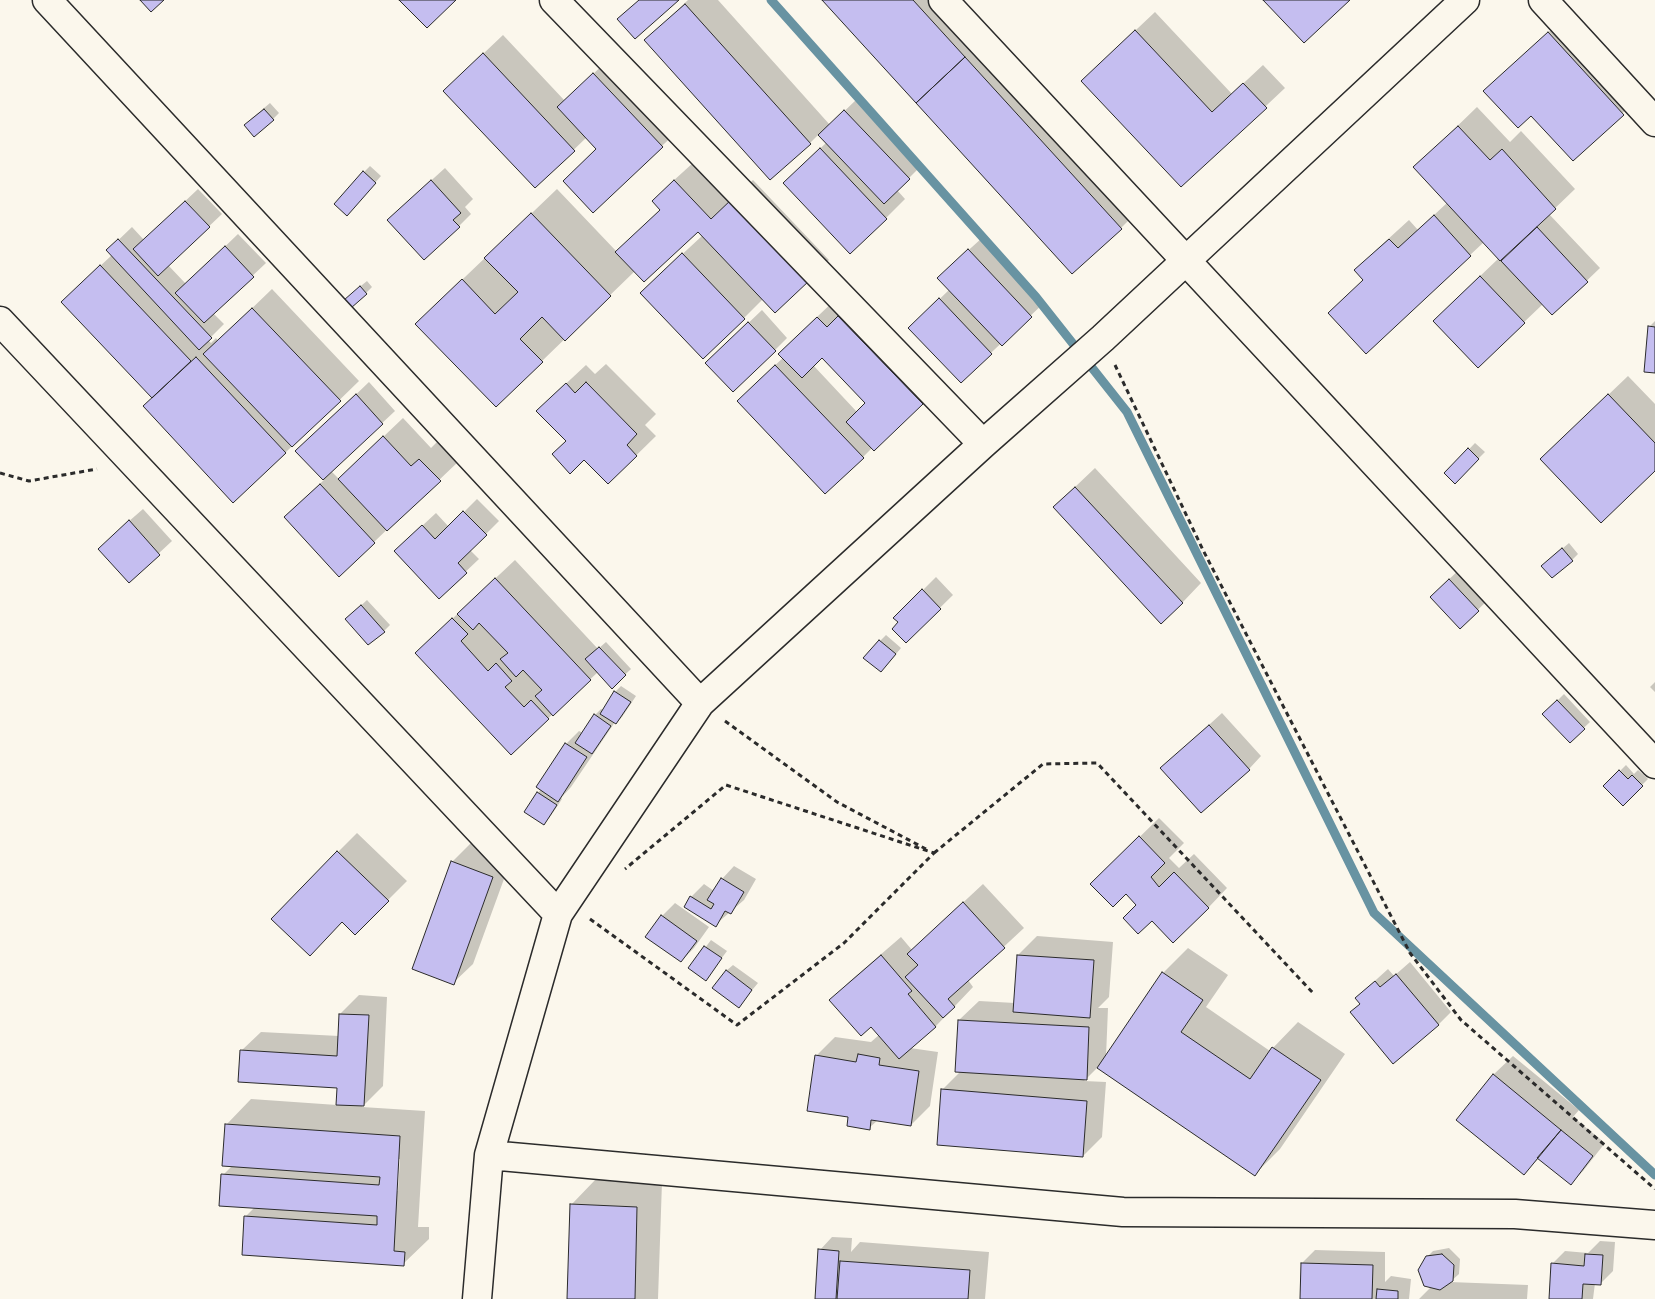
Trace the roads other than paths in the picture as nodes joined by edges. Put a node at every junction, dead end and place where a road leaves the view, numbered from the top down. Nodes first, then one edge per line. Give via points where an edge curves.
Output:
1 (47, 0) edge
2 (554, 0) edge
3 (943, 0) edge
4 (1465, 0) edge
5 (1543, 0) edge
6 (1655, 122) edge
7 (1186, 261) junction
8 (0, 321) edge
9 (983, 444) junction
10 (700, 703) junction
11 (1655, 764) edge
12 (558, 914) junction
13 (489, 1155) junction
14 (1655, 1225) edge
15 (478, 1299) edge

1 - 10 street
2 - 9 street
3 - 7 street
4 - 7 street
5 - 6 street
7 - 9 street
7 - 11 street
8 - 12 street
9 - 10 street
10 - 12 street
12 - 13 street
13 - 14 street via 1123,1212 1515,1214
13 - 15 street

